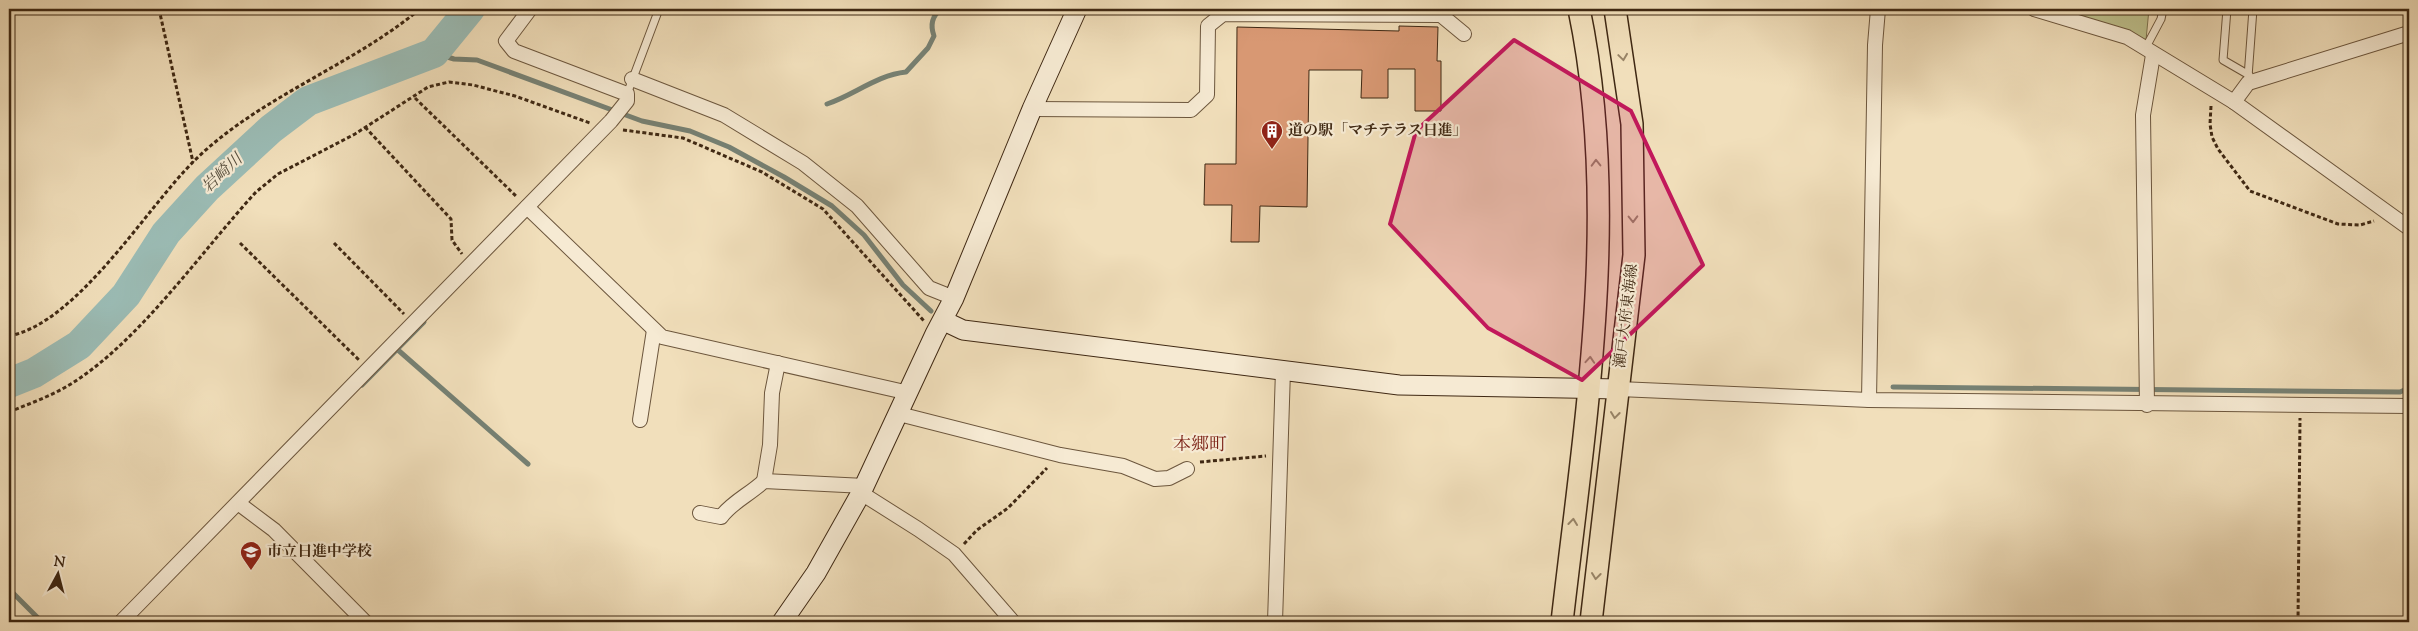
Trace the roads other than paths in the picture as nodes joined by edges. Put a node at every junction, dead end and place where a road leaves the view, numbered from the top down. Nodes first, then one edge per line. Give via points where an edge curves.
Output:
1 (530, 9) edge
2 (659, 9) edge
3 (1077, 9) edge
4 (1579, 9) edge
5 (1615, 9) edge
6 (1878, 9) edge
7 (2034, 9) edge
8 (2163, 9) edge
9 (2227, 9) edge
10 (2253, 9) edge
11 (2056, 12) edge
12 (2409, 32) edge
13 (1464, 34) dead end
14 (2149, 52) junction
15 (632, 79) junction
16 (2248, 79) junction
17 (627, 97) junction
18 (2234, 102) junction
19 (1032, 110) junction
20 (527, 207) junction
21 (2409, 228) edge
22 (954, 298) junction
23 (939, 327) junction
24 (654, 330) junction
25 (778, 363) junction
26 (1282, 370) junction
27 (1588, 389) junction
28 (1618, 389) junction
29 (909, 393) junction
30 (1869, 400) junction
31 (2147, 405) junction
32 (2409, 406) edge
33 (899, 414) junction
34 (640, 420) dead end
35 (1187, 469) road end
36 (764, 481) junction
37 (863, 490) junction
38 (238, 503) junction
39 (700, 514) dead end
40 (121, 622) edge
41 (365, 622) edge
42 (782, 622) edge
43 (1013, 622) edge
44 (1275, 622) edge
45 (1562, 622) edge
46 (1591, 622) edge

1 - 17 street via 506,41 514,51
2 - 15 lane
3 - 19 street
27 -> 4 main road, 瀬戸大府東海線 via 1598,252 1596,121
5 -> 28 main road, 瀬戸大府東海線 via 1632,124 1634,255
6 - 30 street
7 - 11 street
8 - 14 lane
9 - 16 lane via 2223,60
10 - 16 lane
11 - 14 street via 2127,37
12 - 16 street
13 - 19 street via 1441,16 1223,14 1208,26 1207,96 1191,110
14 - 18 street
14 - 31 street via 2144,115
15 - 17 lane
15 - 22 street via 724,115 803,163 857,206 929,288
16 - 18 street
17 - 20 street via 607,124
18 - 21 street
19 - 22 street
20 - 24 street
20 - 38 street
22 - 23 street
23 - 26 street
23 - 29 street
24 - 25 street via 662,337
24 - 34 street
25 - 29 street
25 - 36 street
26 - 27 street via 1399,385
26 - 44 street
27 - 28 street
45 -> 27 main road, 瀬戸大府東海線
28 - 30 street
28 -> 46 main road, 瀬戸大府東海線
29 - 33 street
30 - 31 street
31 - 32 street
33 - 35 street via 1060,455 1123,466 1154,479 1163,480
33 - 37 street
36 - 37 street
36 - 39 street via 732,504 721,517
37 - 42 street via 816,573
37 - 43 street via 954,554
38 - 40 street
38 - 41 street via 274,530

